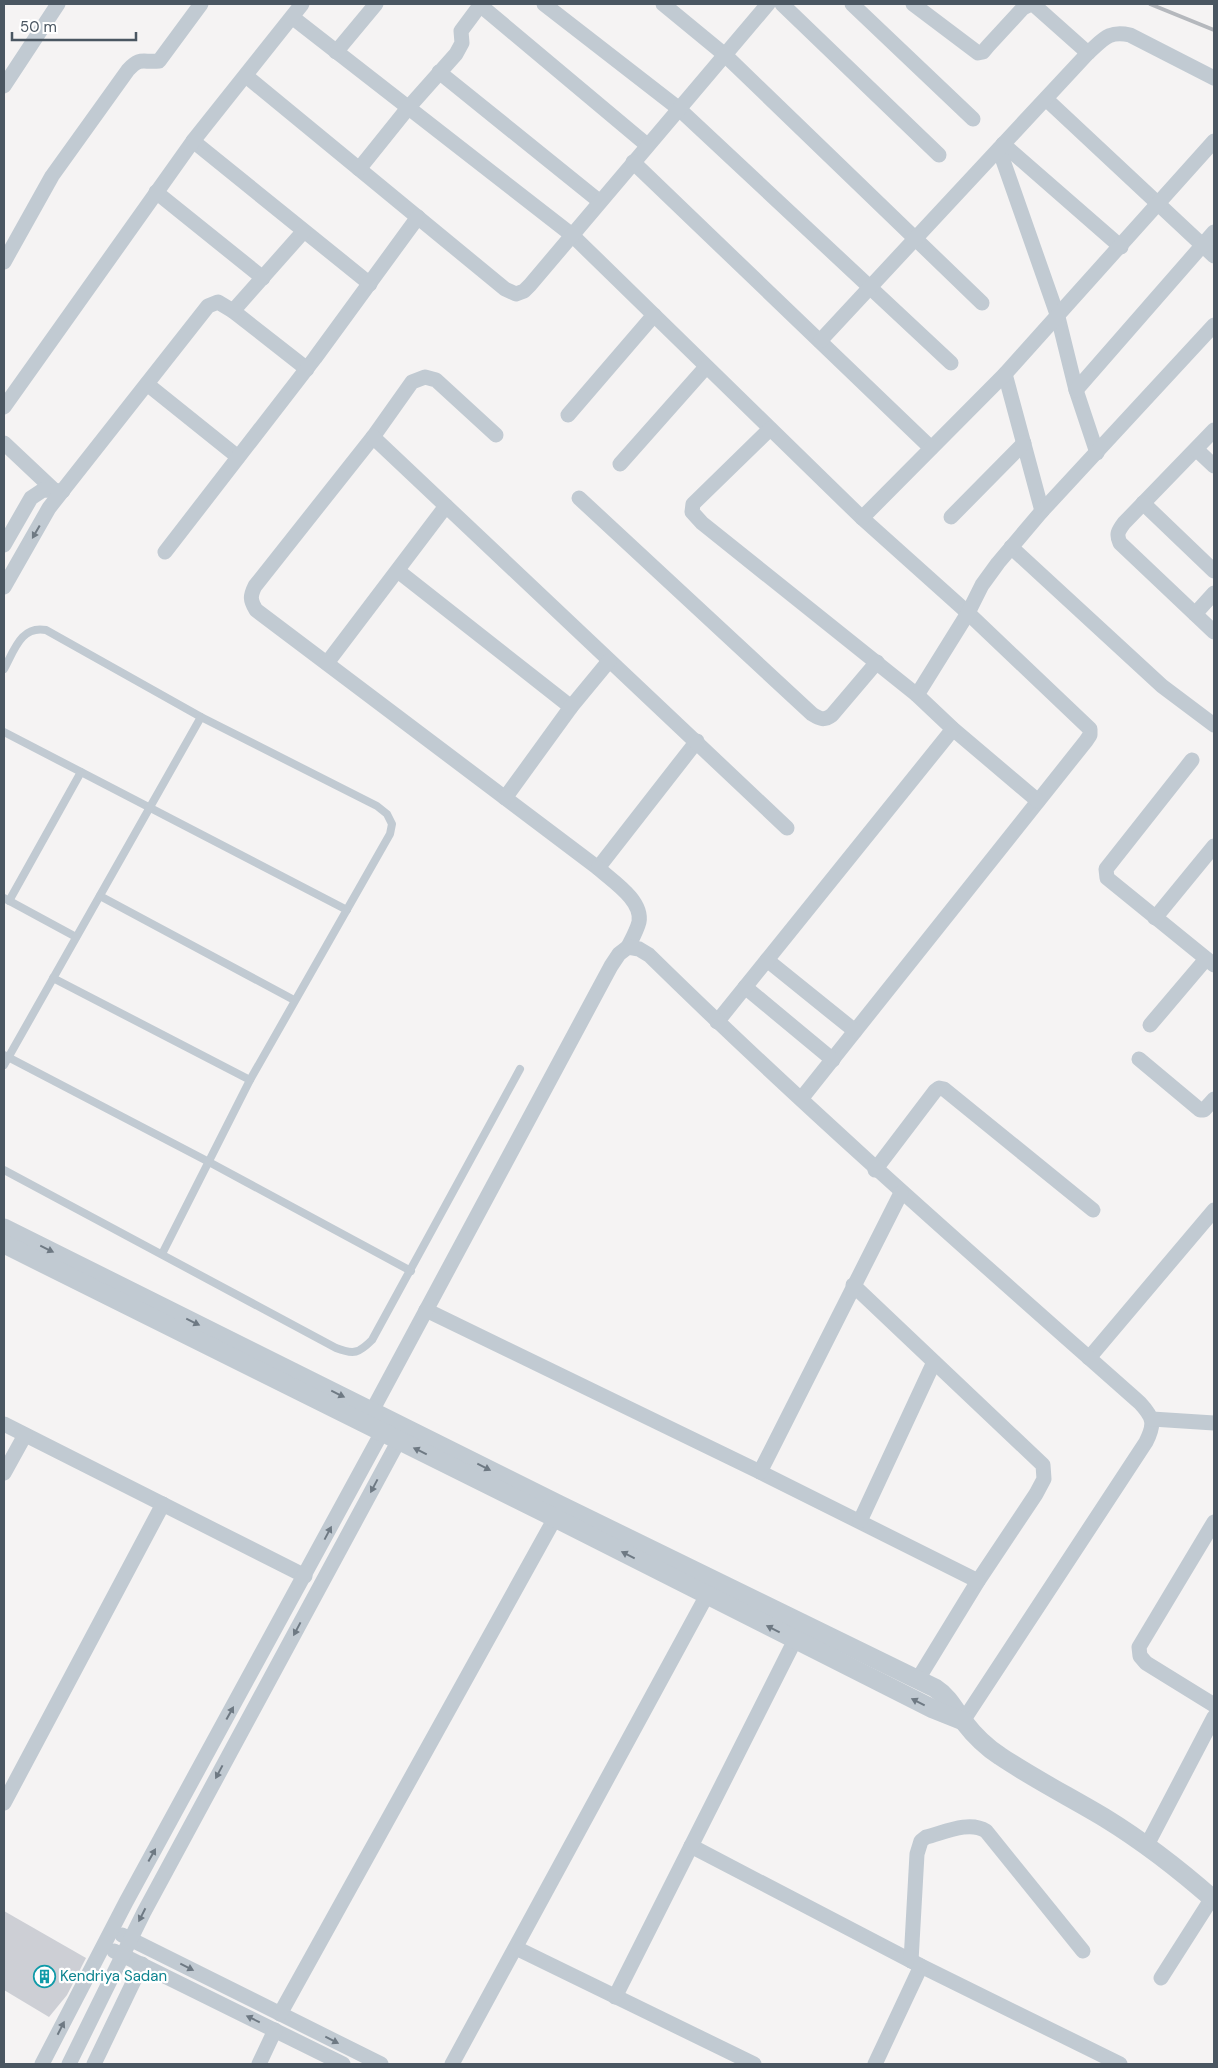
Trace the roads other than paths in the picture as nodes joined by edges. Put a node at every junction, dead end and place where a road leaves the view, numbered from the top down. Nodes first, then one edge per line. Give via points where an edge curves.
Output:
1 (58, 4) edge
2 (201, 4) edge
3 (302, 4) edge
4 (376, 4) edge
5 (544, 4) edge
6 (663, 4) edge
7 (768, 4) edge
8 (782, 4) edge
9 (852, 4) edge
10 (913, 4) edge
11 (481, 5) edge
12 (292, 17) junction
13 (336, 52) junction
14 (1088, 53) junction
15 (725, 55) junction
16 (439, 72) junction
17 (246, 76) junction
18 (1214, 78) edge
19 (4, 86) edge
20 (1046, 99) junction
21 (408, 108) junction
22 (678, 108) junction
23 (972, 119) dead end
24 (1214, 140) edge
25 (192, 141) junction
26 (648, 144) junction
27 (1001, 147) junction
28 (939, 155) dead end
29 (633, 162) junction
30 (359, 169) junction
31 (156, 192) junction
32 (599, 201) junction
33 (1159, 202) junction
34 (418, 217) junction
35 (303, 232) junction
36 (1214, 232) edge
37 (572, 235) junction
38 (914, 239) junction
39 (1202, 245) junction
40 (1121, 247) junction
41 (1214, 256) edge
42 (4, 262) edge
43 (263, 278) junction
44 (370, 284) junction
45 (870, 287) junction
46 (982, 303) dead end
47 (233, 311) junction
48 (654, 315) junction
49 (1058, 317) junction
50 (1214, 325) edge
51 (820, 341) junction
52 (951, 363) dead end
53 (706, 367) junction
54 (307, 368) junction
55 (1006, 374) junction
56 (147, 384) junction
57 (1076, 390) junction
58 (4, 406) edge
59 (568, 416) dead end
60 (770, 429) junction
61 (1214, 430) edge
62 (496, 435) dead end
63 (373, 437) junction
64 (4, 443) edge
65 (1024, 443) junction
66 (931, 448) junction
67 (1196, 450) junction
68 (1097, 454) junction
69 (238, 457) junction
70 (620, 464) dead end
71 (1214, 466) edge
72 (59, 491) junction
73 (579, 498) dead end
74 (1143, 503) junction
75 (446, 506) junction
76 (1042, 512) junction
77 (951, 516) dead end
78 (862, 518) junction
79 (4, 545) edge
80 (1011, 547) junction
81 (165, 552) dead end
82 (398, 571) junction
83 (1214, 571) edge
84 (4, 587) edge
85 (1214, 593) edge
86 (968, 613) junction
87 (1196, 614) junction
88 (1214, 632) edge
89 (609, 661) junction
90 (877, 662) junction
91 (327, 663) junction
92 (4, 669) edge
93 (918, 695) junction
94 (571, 707) junction
95 (201, 717) junction
96 (1214, 725) edge
97 (953, 729) junction
98 (4, 732) edge
99 (697, 741) junction
100 (1192, 760) dead end
101 (82, 772) junction
102 (505, 798) junction
103 (1038, 801) junction
104 (150, 807) junction
105 (787, 828) dead end
106 (1214, 846) edge
107 (598, 868) junction
108 (100, 896) junction
109 (7, 900) edge
110 (347, 910) junction
111 (1155, 918) junction
112 (76, 937) junction
113 (628, 947) junction
114 (767, 960) junction
115 (1210, 962) edge
116 (53, 978) junction
117 (745, 987) junction
118 (294, 1000) junction
119 (717, 1022) junction
120 (1150, 1025) dead end
121 (855, 1031) junction
122 (6, 1056) edge
123 (1139, 1059) dead end
124 (833, 1060) junction
125 (4, 1065) edge
126 (520, 1069) dead end
127 (250, 1080) junction
128 (801, 1099) junction
129 (1214, 1099) edge
130 (209, 1162) junction
131 (4, 1170) edge
132 (876, 1170) junction
133 (901, 1193) junction
134 (1094, 1210) dead end
135 (1214, 1210) edge
136 (4, 1228) edge
137 (4, 1244) edge
138 (162, 1254) junction
139 (411, 1271) junction
140 (853, 1286) junction
141 (426, 1310) junction
142 (1089, 1358) junction
143 (934, 1362) junction
144 (372, 1411) junction
145 (1152, 1419) junction
146 (1214, 1423) edge
147 (4, 1424) edge
148 (394, 1430) junction
149 (25, 1435) junction
150 (760, 1472) junction
151 (4, 1473) edge
152 (163, 1504) junction
153 (555, 1518) junction
154 (860, 1521) junction
155 (1214, 1522) edge
156 (305, 1576) junction
157 (978, 1581) junction
158 (707, 1595) junction
159 (799, 1632) junction
160 (918, 1679) junction
161 (1214, 1705) edge
162 (1214, 1717) edge
163 (963, 1721) junction
164 (4, 1803) edge
165 (1146, 1845) junction
166 (691, 1846) junction
167 (1213, 1899) edge
168 (112, 1930) junction
169 (131, 1939) junction
170 (104, 1947) junction
171 (516, 1948) junction
172 (1083, 1951) dead end
173 (123, 1956) junction
174 (916, 1963) junction
175 (142, 1964) junction
176 (1161, 1978) dead end
177 (615, 1997) junction
178 (280, 2014) junction
179 (275, 2030) junction
180 (42, 2064) edge
181 (69, 2064) edge
182 (94, 2064) edge
183 (258, 2064) edge
184 (344, 2064) edge
185 (381, 2064) edge
186 (452, 2064) edge
187 (754, 2064) edge
188 (875, 2064) edge
189 (1120, 2064) edge

1 - 19 street
2 - 42 street via 159,61 140,60 128,70 52,176
3 - 12 street
4 - 13 street
5 - 22 street
6 - 15 street
7 - 15 street
8 - 28 street
9 - 23 street
10 - 14 street via 978,53 983,52 1023,8 1034,6
11 - 16 street via 461,30 459,48
11 - 26 street
12 - 13 street
12 - 17 street
13 - 21 street
14 - 18 street via 1109,35 1118,32
14 - 20 street
15 - 22 street
15 - 38 street
16 - 21 street
16 - 32 street
17 - 25 street
17 - 30 street
20 - 27 street
20 - 33 street
21 - 30 street
21 - 37 street
22 - 26 street
22 - 45 street
24 - 33 street
25 - 31 street
25 - 35 street
26 - 29 street
27 - 38 street
27 - 40 street
27 - 49 street
29 - 32 street
29 - 51 street
30 - 34 street
31 - 43 street
31 - 58 street
32 - 37 street
33 - 39 street
33 - 40 street
34 - 37 street via 505,289 516,294 530,285
34 - 44 street
35 - 43 street
35 - 44 street
36 - 39 street
37 - 48 street
38 - 45 street
38 - 46 street
39 - 41 street
39 - 57 street
40 - 49 street
43 - 47 street
44 - 54 street
45 - 51 street
45 - 52 street
47 - 54 street
47 - 56 street via 218,302 208,306
48 - 53 street
48 - 59 street
49 - 55 street
49 - 57 street
50 - 68 street
51 - 66 street
53 - 60 street
53 - 70 street
54 - 69 street
55 - 65 street
55 - 66 street
56 - 69 street
56 - 72 street
57 - 68 street
60 - 78 street
60 - 90 street via 693,504 692,512
61 - 67 street
62 - 63 street via 443,384 424,377 412,382
63 - 75 street
63 - 91 street via 251,594 256,610
64 - 72 street
65 - 76 street
65 - 77 street
66 - 78 street
67 - 71 street
67 - 74 street
68 - 76 street
69 - 81 street
72 - 79 street via 43,490 31,498
72 -> 84 street
73 - 90 street via 821,720 832,715
74 - 83 street
74 - 87 street via 1118,530 1120,543
75 - 82 street
75 - 89 street
76 - 80 street
78 - 86 street
80 - 86 street via 982,584
80 - 96 street via 1162,686
82 - 91 street
82 - 94 street
85 - 87 street
86 - 93 street
86 - 103 street via 1090,729 1086,741
87 - 88 street
89 - 94 street
89 - 99 street
90 - 93 street
91 - 102 street
92 - 95 lane via 25,633 37,628 46,630
93 - 97 street
94 - 102 street
95 - 104 lane
95 - 110 lane via 387,814 392,824 390,834
97 - 103 street
97 - 114 street
98 - 101 lane
99 - 105 street
99 - 107 street
100 - 111 street via 1106,869 1107,878
101 - 104 lane
101 - 109 lane
102 - 107 street
103 - 121 street
104 - 108 lane
104 - 110 lane
106 - 111 street
107 - 113 street via 630,897 639,912 639,921
108 - 112 lane
108 - 118 lane
109 - 112 lane
110 - 118 lane
111 - 115 street
112 - 116 lane
113 - 119 street via 639,948 649,955
113 - 141 street via 611,966
114 - 117 street
114 - 121 street
115 - 120 street
116 - 122 lane
116 - 127 lane
117 - 119 street
117 - 124 street
118 - 127 lane
119 - 128 street
121 - 124 street
122 - 125 lane
122 - 130 lane
123 - 129 street via 1200,1110
124 - 128 street
126 - 139 lane
127 - 130 lane
128 - 132 street
130 - 138 lane
130 - 139 lane
131 - 138 lane
132 - 133 street
132 - 134 street via 939,1088
133 - 140 street
133 - 142 street
135 - 142 street
136 -> 144 street
137 - 148 street
138 - 139 lane via 349,1353 362,1350 372,1340
140 - 143 street
140 - 150 street
141 - 144 street
141 - 150 street
142 - 145 street
143 - 154 street
143 - 157 street via 1043,1466 1044,1479 1036,1494
144 - 148 street
145 - 146 street
145 - 163 street via 1152,1430 1146,1442
147 - 149 street
153 -> 148 street
156 -> 148 street
148 -> 159 street
148 -> 169 street
149 - 151 street
149 - 152 street
150 - 154 street
152 - 156 street
152 - 164 street
158 -> 153 street
153 - 178 street
154 - 157 street
155 - 161 street via 1139,1647 1140,1656 1146,1663
168 -> 156 street
157 - 160 street
159 -> 158 street
158 - 171 street
159 - 160 street
163 -> 159 street via 933,1709
159 - 166 street
160 - 163 street via 944,1694
162 - 165 street
163 - 165 street via 999,1756
165 - 167 street
166 - 174 street
166 - 177 street
167 - 176 street
168 - 169 street
168 - 170 street
169 - 173 street
169 -> 178 street
170 - 173 street
180 -> 170 street
171 - 177 street
171 - 186 street
172 - 174 street via 986,1831 975,1826 921,1841 917,1854
173 - 175 street
173 - 181 street
174 - 188 street
174 - 189 street
179 -> 175 street
175 - 182 street
177 - 187 street
178 -> 185 street
179 - 183 street
179 - 184 street

